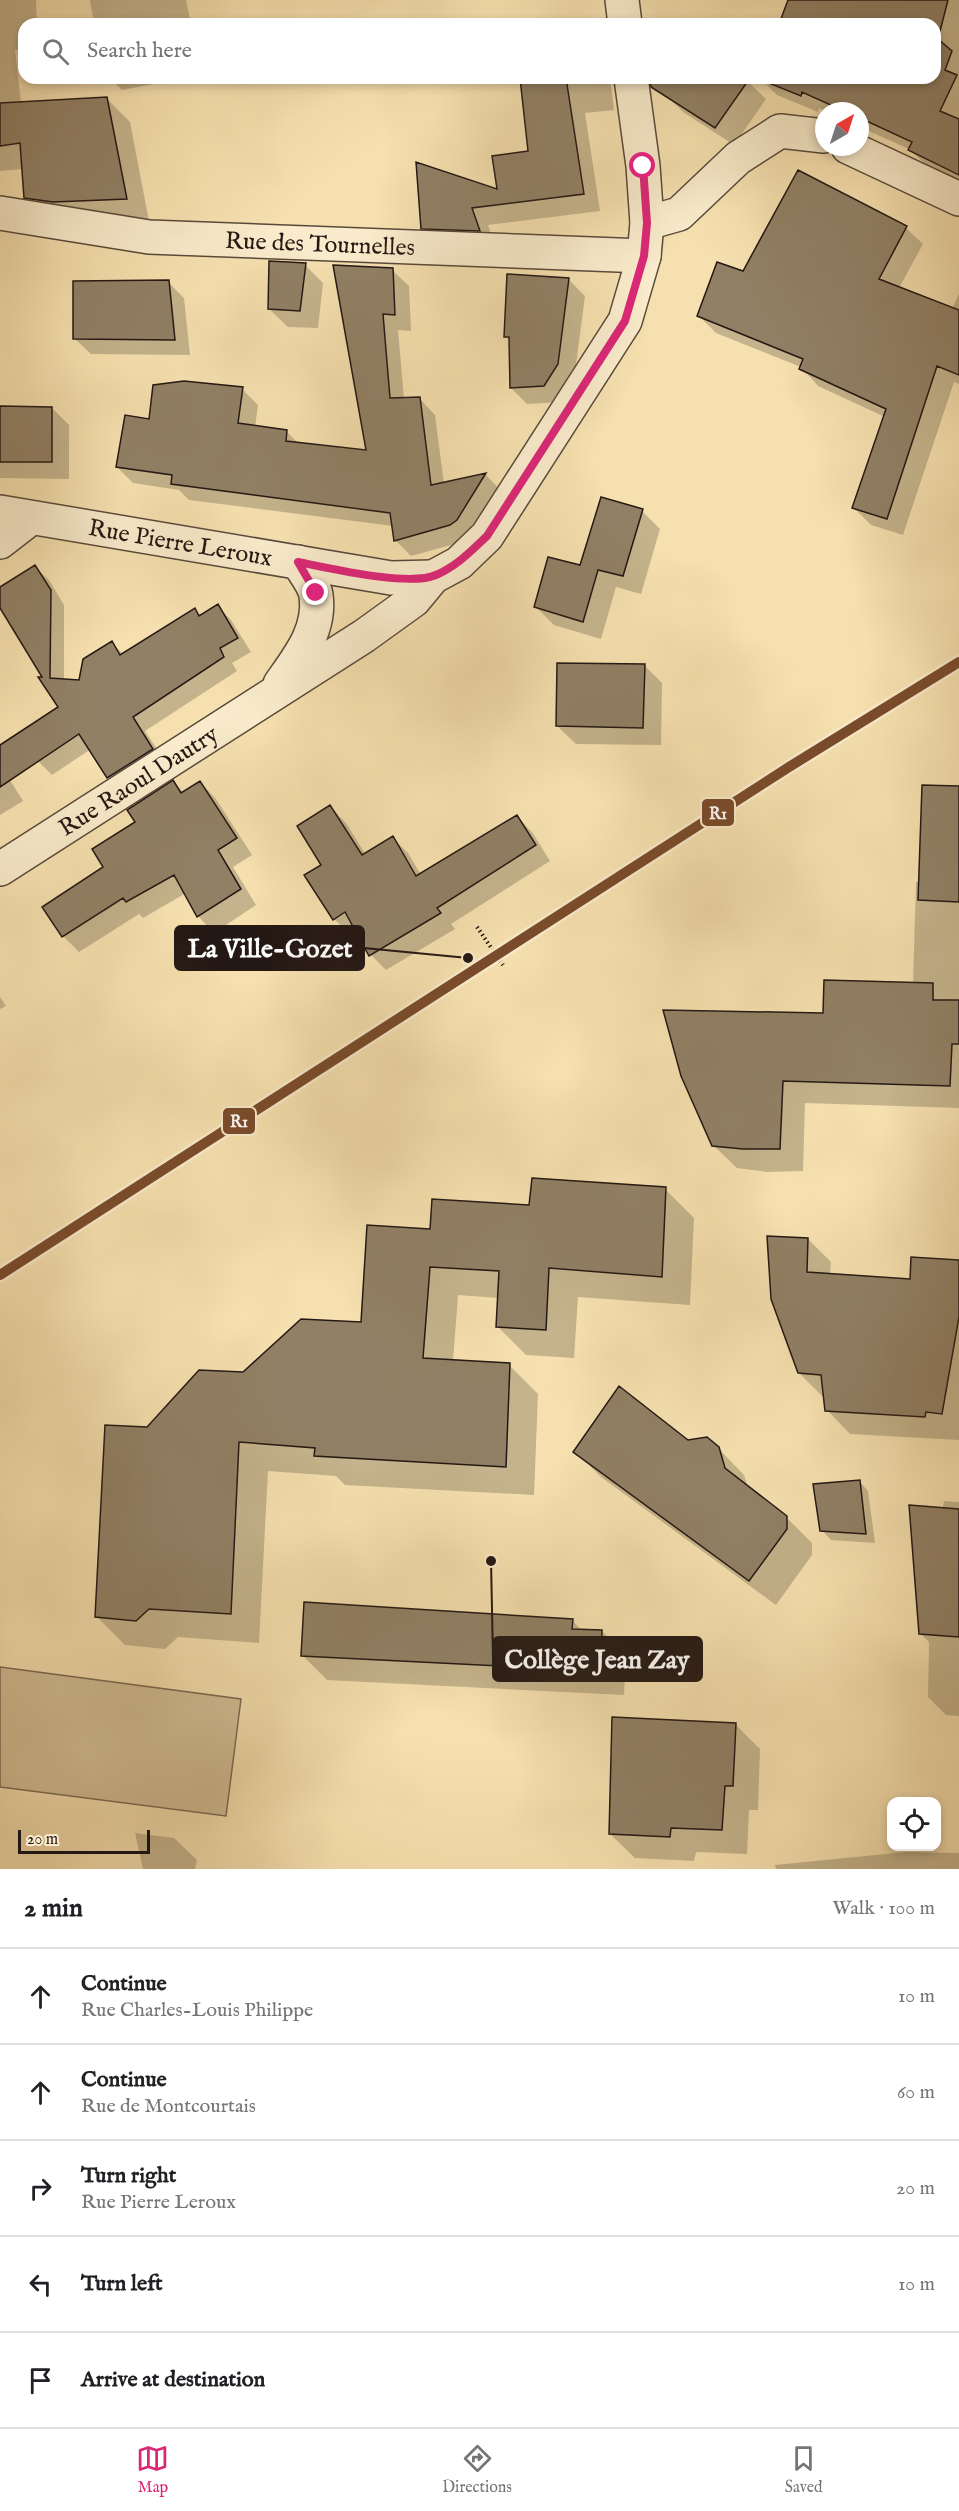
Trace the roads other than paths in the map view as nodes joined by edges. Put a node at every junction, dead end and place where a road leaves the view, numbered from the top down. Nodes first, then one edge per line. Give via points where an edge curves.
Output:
1 (622, 0) edge
2 (624, 18) edge
3 (633, 84) edge
4 (815, 135) edge
5 (867, 156) edge
6 (959, 199) edge
7 (0, 213) edge
8 (647, 223) junction
9 (644, 256) junction
10 (15, 515) edge
11 (0, 542) edge
12 (298, 562) junction
13 (433, 576) junction
14 (274, 693) junction
15 (0, 870) edge

1 - 2 street
3 - 8 street
4 - 8 street via 780,131 738,158 680,214
5 - 6 street
7 - 9 street, Rue des Tournelles via 149,237
8 - 9 street
9 - 13 street via 625,321 487,536 459,563
10 - 11 street
10 - 12 street, Rue Pierre Leroux
12 - 13 street, Rue Pierre Leroux via 391,578
12 - 14 street via 316,593 316,623
13 - 14 street, Rue Raoul Dautry via 414,600
14 - 15 street, Rue Raoul Dautry

